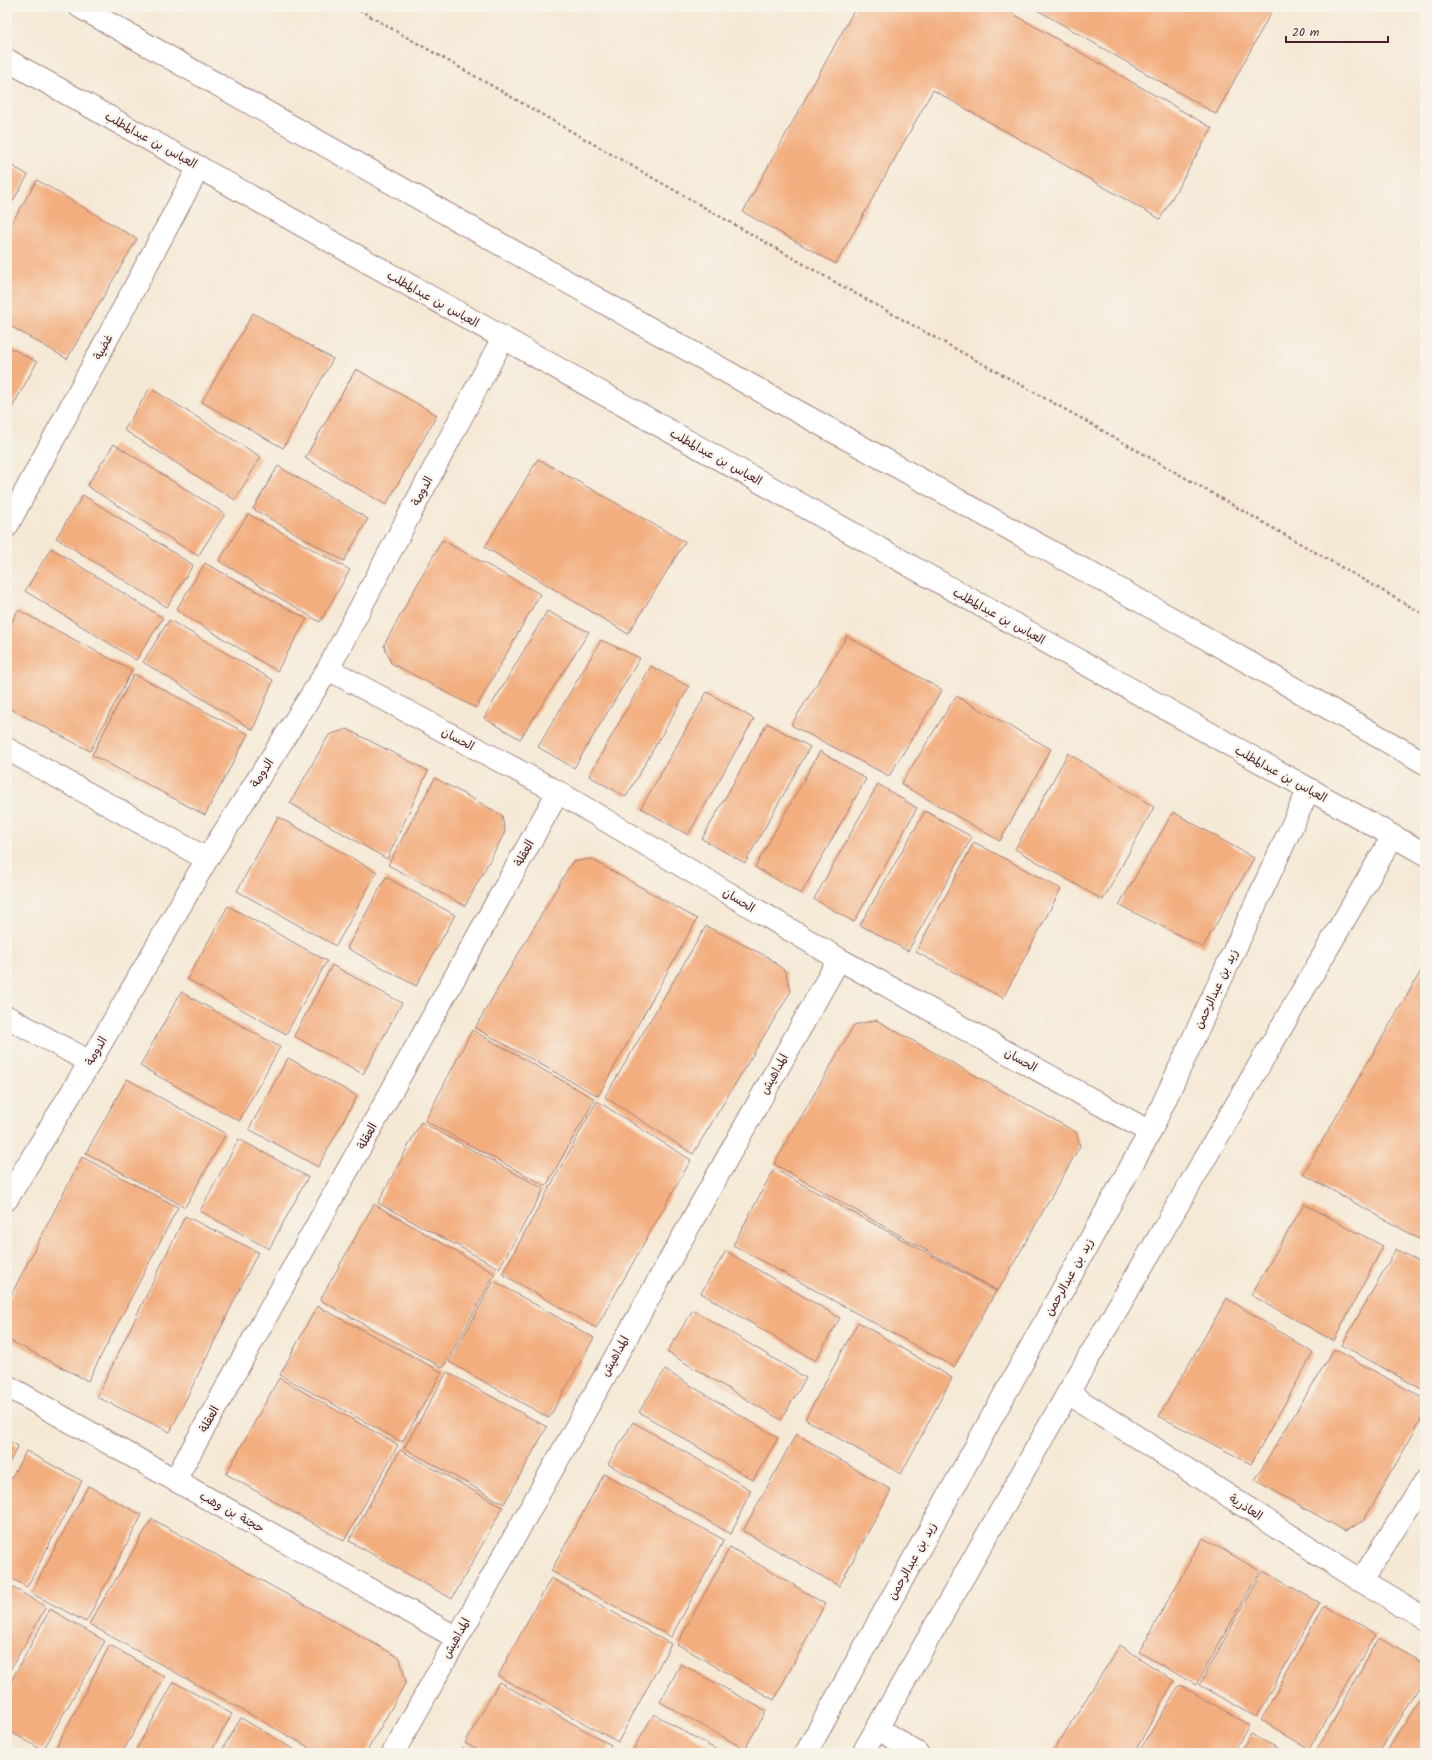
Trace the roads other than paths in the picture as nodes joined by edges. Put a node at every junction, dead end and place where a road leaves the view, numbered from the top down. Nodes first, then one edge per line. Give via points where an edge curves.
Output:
1 (80, 7) edge
2 (7, 60) edge
3 (199, 167) junction
4 (503, 338) junction
5 (7, 526) edge
6 (328, 669) junction
7 (7, 750) edge
8 (1425, 763) edge
9 (1309, 789) junction
10 (558, 792) junction
11 (1393, 836) junction
12 (1425, 854) edge
13 (207, 859) junction
14 (839, 959) junction
15 (7, 1017) edge
16 (90, 1062) junction
17 (1150, 1132) junction
18 (7, 1199) edge
19 (7, 1386) edge
20 (1068, 1393) junction
21 (175, 1480) junction
22 (1425, 1481) edge
23 (1361, 1581) junction
24 (1425, 1619) edge
25 (457, 1638) junction
26 (877, 1728) junction
27 (393, 1753) edge
28 (806, 1753) edge
29 (863, 1753) edge
30 (917, 1753) edge

1 - 8 street
2 - 3 street, العباس بن عبدالمطلب
3 - 4 street, العباس بن عبدالمطلب
3 - 5 street, غضية
4 - 6 street, الدومة
4 - 9 street, العباس بن عبدالمطلب
6 - 10 street, الحسان
6 - 13 street, الدومة
7 - 13 street
9 - 11 street, العباس بن عبدالمطلب
9 - 17 street, زيد بن عبدالرحمن
10 - 14 street, الحسان
10 - 21 street, العقلة
11 - 12 street, العباس بن عبدالمطلب
11 - 20 street
13 - 16 street, الدومة
14 - 17 street, الحسان
14 - 25 street, المداهيش
15 - 16 street
16 - 18 street, الدومة
17 - 28 street, زيد بن عبدالرحمن
19 - 21 street, حجنة بن وهب
20 - 23 street, العاذرية
20 - 26 street
21 - 25 street, حجنة بن وهب
22 - 23 street
23 - 24 street, العاذرية
25 - 27 street, المداهيش
26 - 29 street
26 - 30 street

